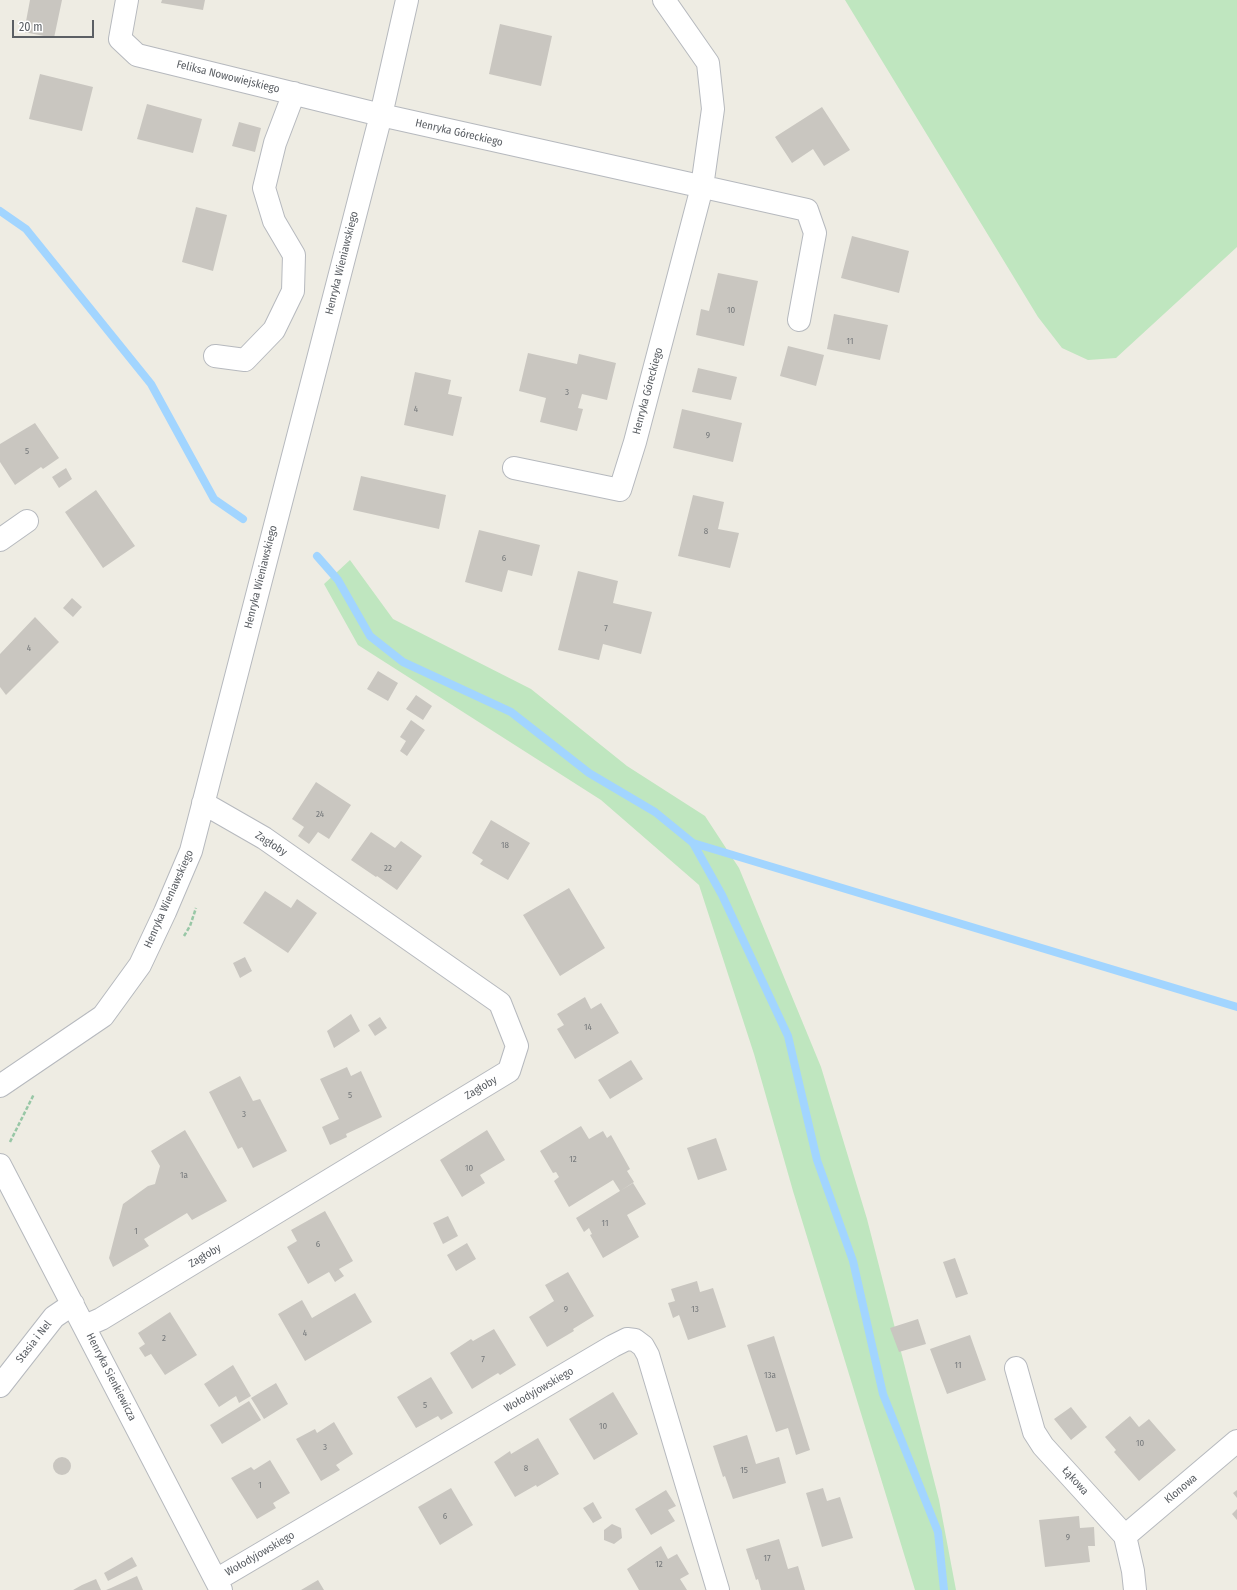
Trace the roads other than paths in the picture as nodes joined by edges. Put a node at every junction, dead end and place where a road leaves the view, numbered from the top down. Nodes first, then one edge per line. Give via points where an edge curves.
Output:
1 (127, 0) edge
2 (407, 0) edge
3 (664, 0) edge
4 (294, 93) junction
5 (381, 115) junction
6 (702, 187) junction
7 (799, 320) dead end
8 (215, 356) dead end
9 (514, 468) dead end
10 (27, 521) dead end
11 (0, 540) edge
12 (203, 803) junction
13 (0, 1086) edge
14 (0, 1165) edge
15 (73, 1304) junction
16 (85, 1326) junction
17 (1016, 1368) dead end
18 (0, 1386) edge
19 (1237, 1441) edge
20 (1125, 1536) junction
21 (219, 1585) edge
22 (718, 1590) edge
23 (1135, 1590) edge

1 - 4 street, Feliksa Nowowiejskiego via 120,39 137,55
2 - 5 street, Henryka Wieniawskiego
3 - 6 street, Henryka Góreckiego via 708,63 713,109
4 - 5 street, Feliksa Nowowiejskiego
4 - 8 street via 275,142 264,188 274,221 294,254 293,291 274,330 245,360
5 - 6 street, Henryka Góreckiego
5 - 12 street, Henryka Wieniawskiego
6 - 7 street, Henryka Góreckiego via 806,210 815,233
6 - 9 street, Henryka Góreckiego via 620,490
10 - 11 street
12 - 13 street, Henryka Wieniawskiego via 191,850 140,965 103,1016
12 - 16 street, Zagłoby via 264,838 500,1003 517,1046 509,1071 101,1319
14 - 15 street, Henryka Sienkiewicza
15 - 16 street, Henryka Sienkiewicza
15 - 18 street, Stasia i Nel via 54,1317
16 - 21 street, Henryka Sienkiewicza
17 - 20 street, Łąkowa via 1034,1432
19 - 20 street, Klonowa
20 - 23 street, Łąkowa
21 - 22 street, Wołodyjowskiego via 627,1339 635,1340 643,1346 648,1355

